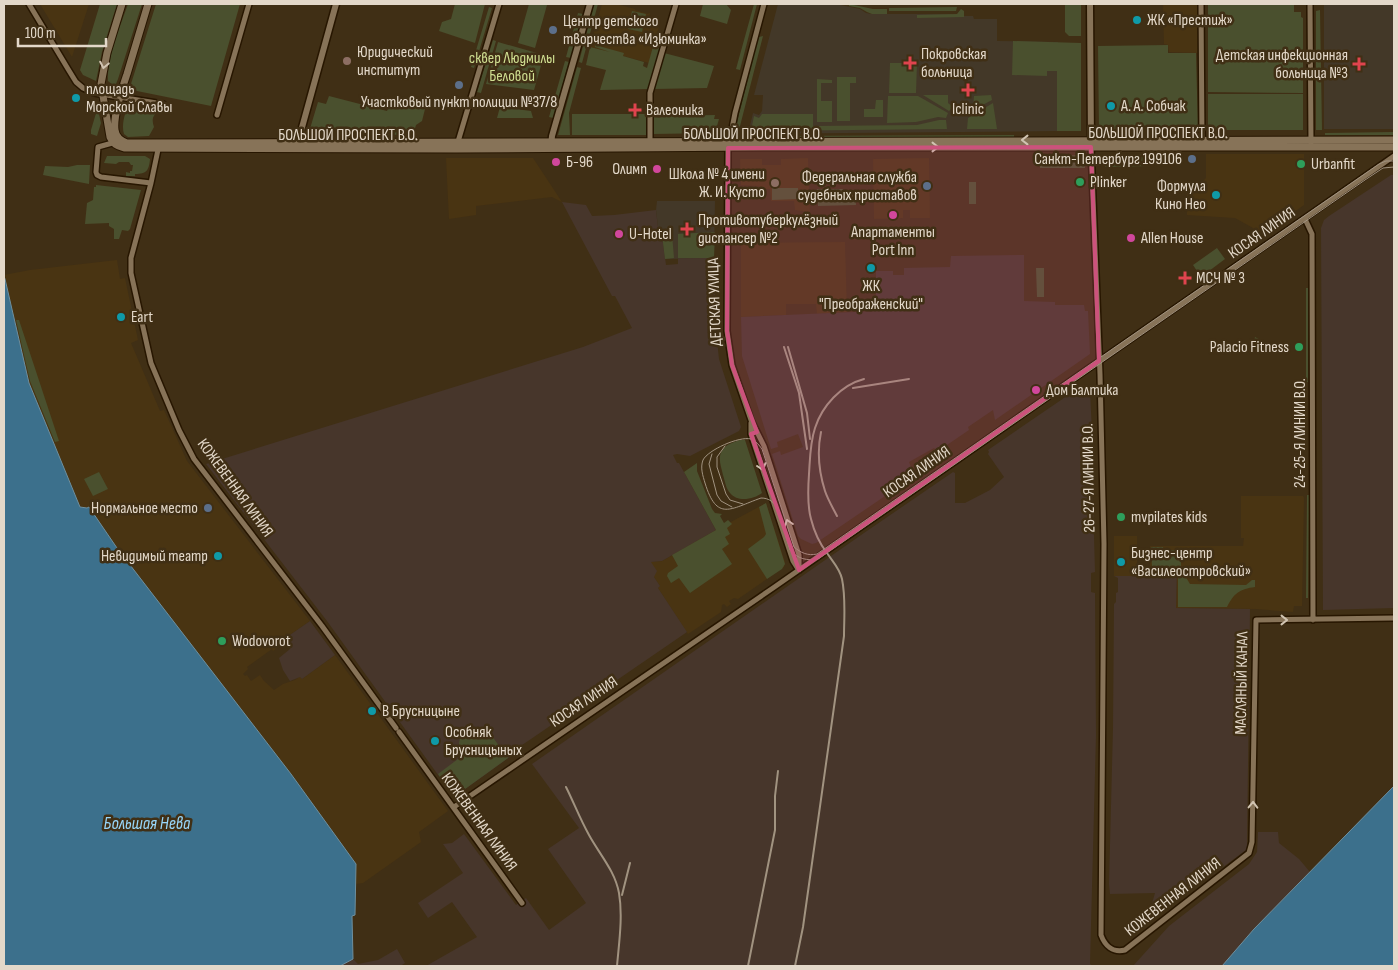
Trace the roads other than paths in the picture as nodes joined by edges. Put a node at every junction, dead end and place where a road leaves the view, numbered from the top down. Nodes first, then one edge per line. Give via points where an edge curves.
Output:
1 (29, 4) edge
2 (122, 4) edge
3 (148, 4) edge
4 (249, 4) edge
5 (336, 4) edge
6 (499, 4) edge
7 (590, 4) edge
8 (676, 4) edge
9 (764, 4) edge
10 (1090, 4) edge
11 (1201, 4) edge
12 (1310, 4) edge
13 (102, 94) junction
14 (119, 97) junction
15 (163, 104) dead end
16 (217, 115) dead end
17 (120, 140) junction
18 (1202, 140) junction
19 (1394, 140) edge
20 (650, 141) junction
21 (112, 143) junction
22 (1091, 143) junction
23 (1311, 143) junction
24 (298, 145) junction
25 (551, 145) junction
26 (729, 145) junction
27 (159, 146) junction
28 (457, 146) junction
29 (1394, 147) edge
30 (1394, 156) edge
31 (151, 183) junction
32 (1304, 219) junction
33 (1099, 362) junction
34 (798, 570) junction
35 (1394, 618) edge
36 (1313, 620) junction
37 (454, 807) junction
38 (1249, 853) joint
39 (522, 903) dead end
40 (1111, 949) joint

1 - 13 street via 76,82 90,92
2 -> 13 main road via 107,53
3 - 14 main road
4 - 16 street
5 - 24 street
6 - 28 street
7 - 25 street
8 - 20 street via 650,93
9 - 26 street, ДЕТСКАЯ УЛИЦА via 734,113
10 - 22 street, 26-27-Я ЛИНИИ В.О.
11 - 18 street
12 - 23 street
13 - 14 street
13 - 21 main road
14 - 15 street
14 - 17 main road via 115,130
17 - 21 street
17 - 27 main road, БОЛЬШОЙ ПРОСПЕКТ В.О.
18 - 22 main road, БОЛЬШОЙ ПРОСПЕКТ В.О.
18 - 23 main road, БОЛЬШОЙ ПРОСПЕКТ В.О.
19 - 23 main road, БОЛЬШОЙ ПРОСПЕКТ В.О.
20 - 25 main road, БОЛЬШОЙ ПРОСПЕКТ В.О.
20 - 26 main road, БОЛЬШОЙ ПРОСПЕКТ В.О.
21 - 27 main road, БОЛЬШОЙ ПРОСПЕКТ В.О. via 124,148
21 - 31 street via 98,147 98,175
22 - 23 main road, БОЛЬШОЙ ПРОСПЕКТ В.О.
22 - 26 main road, БОЛЬШОЙ ПРОСПЕКТ В.О.
22 - 33 street, 26-27-Я ЛИНИИ В.О.
23 - 29 main road, БОЛЬШОЙ ПРОСПЕКТ В.О.
24 - 27 main road, БОЛЬШОЙ ПРОСПЕКТ В.О.
24 - 28 main road, БОЛЬШОЙ ПРОСПЕКТ В.О.
25 - 26 main road, БОЛЬШОЙ ПРОСПЕКТ В.О.
25 - 28 main road, БОЛЬШОЙ ПРОСПЕКТ В.О.
26 - 34 street, ДЕТСКАЯ УЛИЦА via 727,331 732,365 754,433 764,446 799,555
27 - 31 street, КОЖЕВЕННАЯ ЛИНИЯ
30 - 32 street, КОСАЯ ЛИНИЯ
31 - 37 street, КОЖЕВЕННАЯ ЛИНИЯ via 131,258 131,273 151,364 179,430 194,459 322,626
32 - 33 street, КОСАЯ ЛИНИЯ
32 - 36 street, 24-25-Я ЛИНИИ В.О. via 1312,234
33 - 34 street, КОСАЯ ЛИНИЯ
33 - 40 street, 26-27-Я ЛИНИИ В.О. via 1104,544 1101,935
34 - 37 street, КОСАЯ ЛИНИЯ
35 - 36 street, МАСЛЯНЫЙ КАНАЛ
38 -> 36 street, МАСЛЯНЫЙ КАНАЛ via 1252,842 1256,620
37 - 39 street, КОЖЕВЕННАЯ ЛИНИЯ
38 - 40 street, КОЖЕВЕННАЯ ЛИНИЯ via 1125,950

